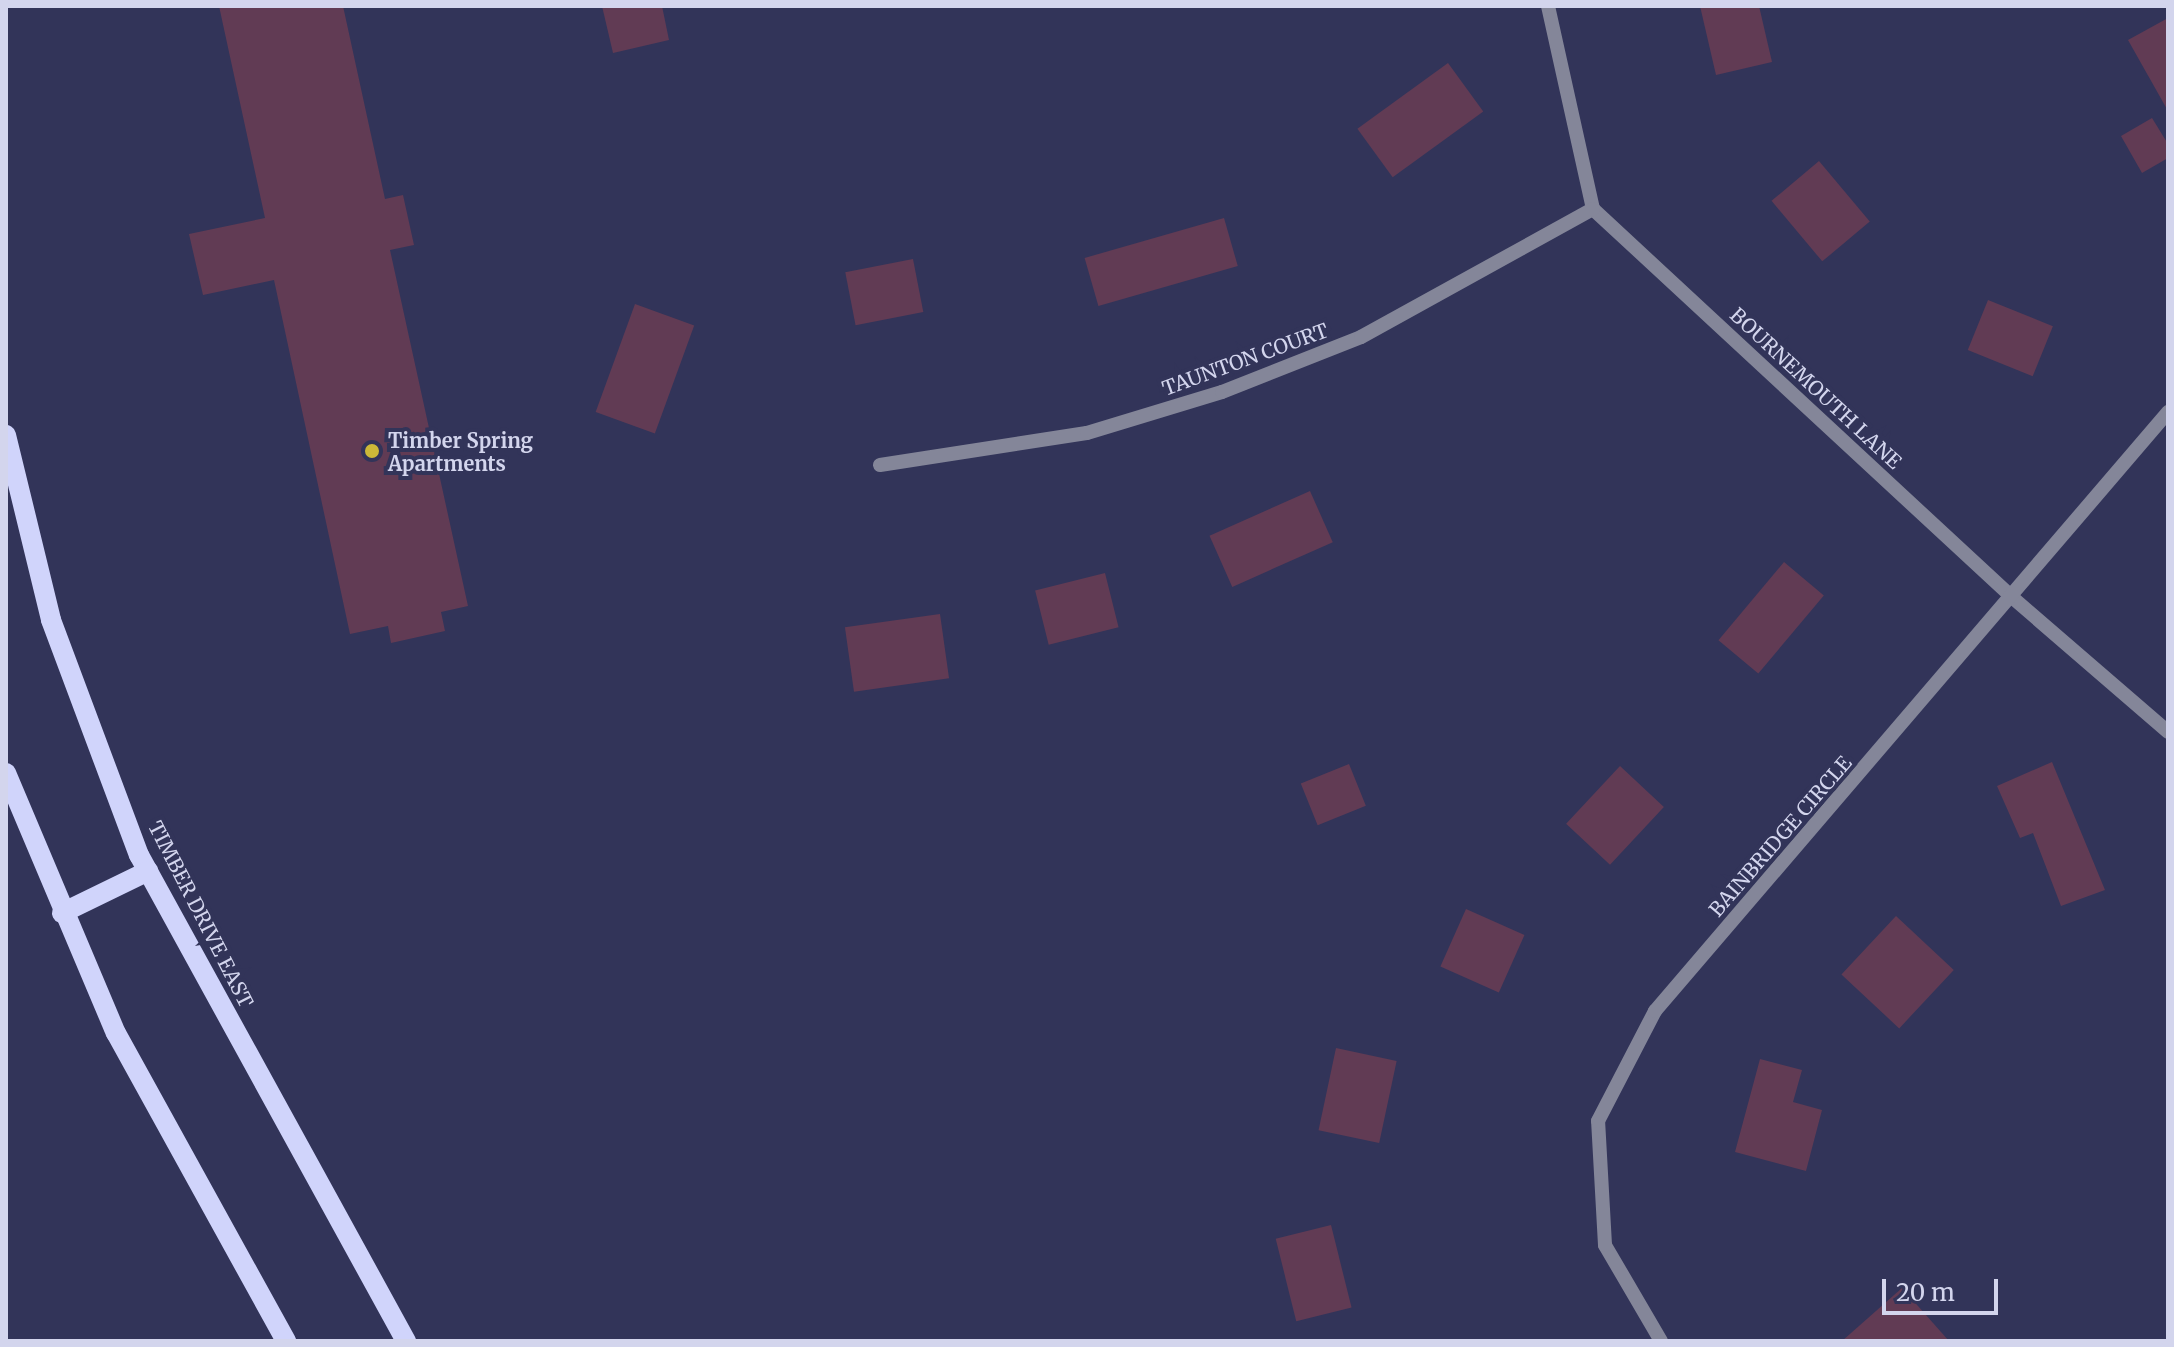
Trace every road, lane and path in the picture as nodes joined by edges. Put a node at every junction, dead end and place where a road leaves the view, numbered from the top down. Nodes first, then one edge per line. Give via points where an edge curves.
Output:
1 (1548, 6) edge
2 (1593, 209) junction
3 (2168, 412) edge
4 (6, 435) edge
5 (880, 465) dead end
6 (2013, 598) junction
7 (2168, 732) edge
8 (6, 773) edge
9 (148, 871) junction
10 (62, 913) junction
11 (286, 1341) edge
12 (406, 1341) edge
13 (1661, 1341) edge

1 - 2 street
2 - 5 street, TAUNTON COURT via 1361,337 1222,392 1087,433
2 - 6 street, BOURNEMOUTH LANE
3 - 6 street, BAINBRIDGE CIRCLE
4 - 9 main road, TIMBER DRIVE EAST via 51,620
6 - 7 street, BOURNEMOUTH LANE
6 - 13 street, BAINBRIDGE CIRCLE via 1655,1011 1598,1121 1605,1245
8 - 10 main road
9 - 10 main road
9 - 12 main road, TIMBER DRIVE EAST
10 - 11 main road via 123,1047

